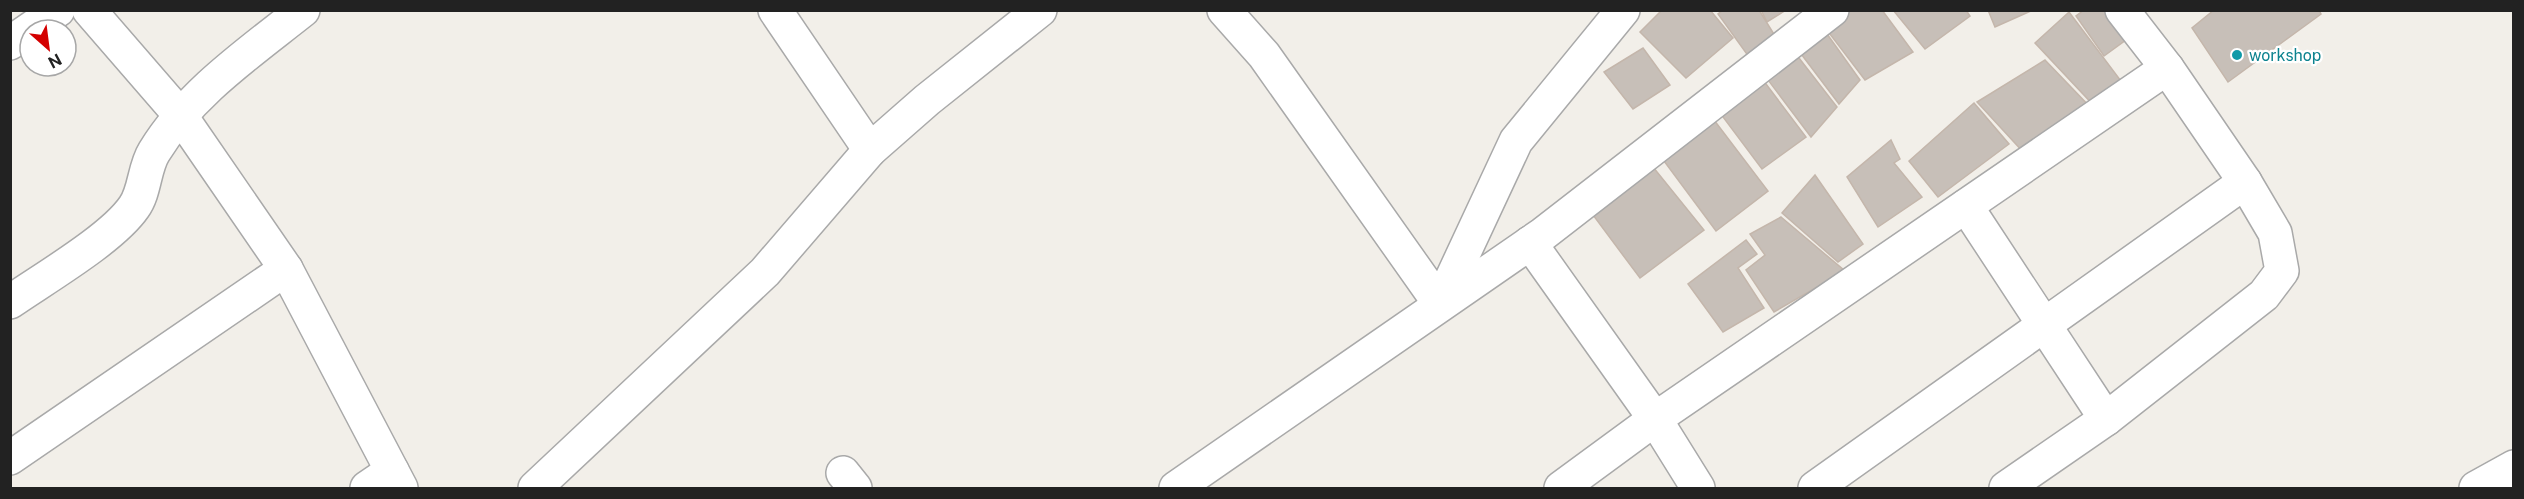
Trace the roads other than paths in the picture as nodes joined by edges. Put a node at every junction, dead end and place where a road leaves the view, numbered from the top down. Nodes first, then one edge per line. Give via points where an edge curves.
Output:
1 (58, 10) edge
2 (89, 10) edge
3 (303, 10) edge
4 (775, 10) edge
5 (1040, 10) edge
6 (1224, 10) edge
7 (1623, 10) edge
8 (1832, 10) edge
9 (2122, 10) edge
10 (10, 43) edge
11 (2167, 68) junction
12 (180, 115) junction
13 (870, 150) junction
14 (2245, 182) junction
15 (1966, 206) junction
16 (1530, 243) junction
17 (286, 269) junction
18 (10, 302) edge
19 (1440, 304) junction
20 (2044, 325) junction
21 (1655, 419) junction
22 (2106, 419) junction
23 (10, 458) edge
24 (2514, 467) edge
25 (387, 483) edge
26 (536, 489) edge
27 (1176, 489) edge
28 (1561, 489) edge
29 (1698, 489) edge
30 (1815, 489) edge
31 (2006, 489) edge
32 (2476, 489) edge

1 - 10 street
2 - 12 street
3 - 12 street via 224,72
4 - 13 street
5 - 13 street
6 - 19 street via 1264,55
7 - 19 street via 1515,141
8 - 16 street
9 - 11 street
11 - 14 street
11 - 15 street
12 - 17 street
12 - 18 street via 153,154 134,207 109,232
13 - 26 street via 765,272
14 - 20 street
14 - 22 street via 2275,233 2282,271 2264,295
15 - 20 street
15 - 21 street
16 - 19 street
16 - 21 street
17 - 23 street
17 - 25 street
19 - 27 street
20 - 22 street
20 - 30 street
21 - 28 street
21 - 29 street
22 - 31 street
24 - 32 street

